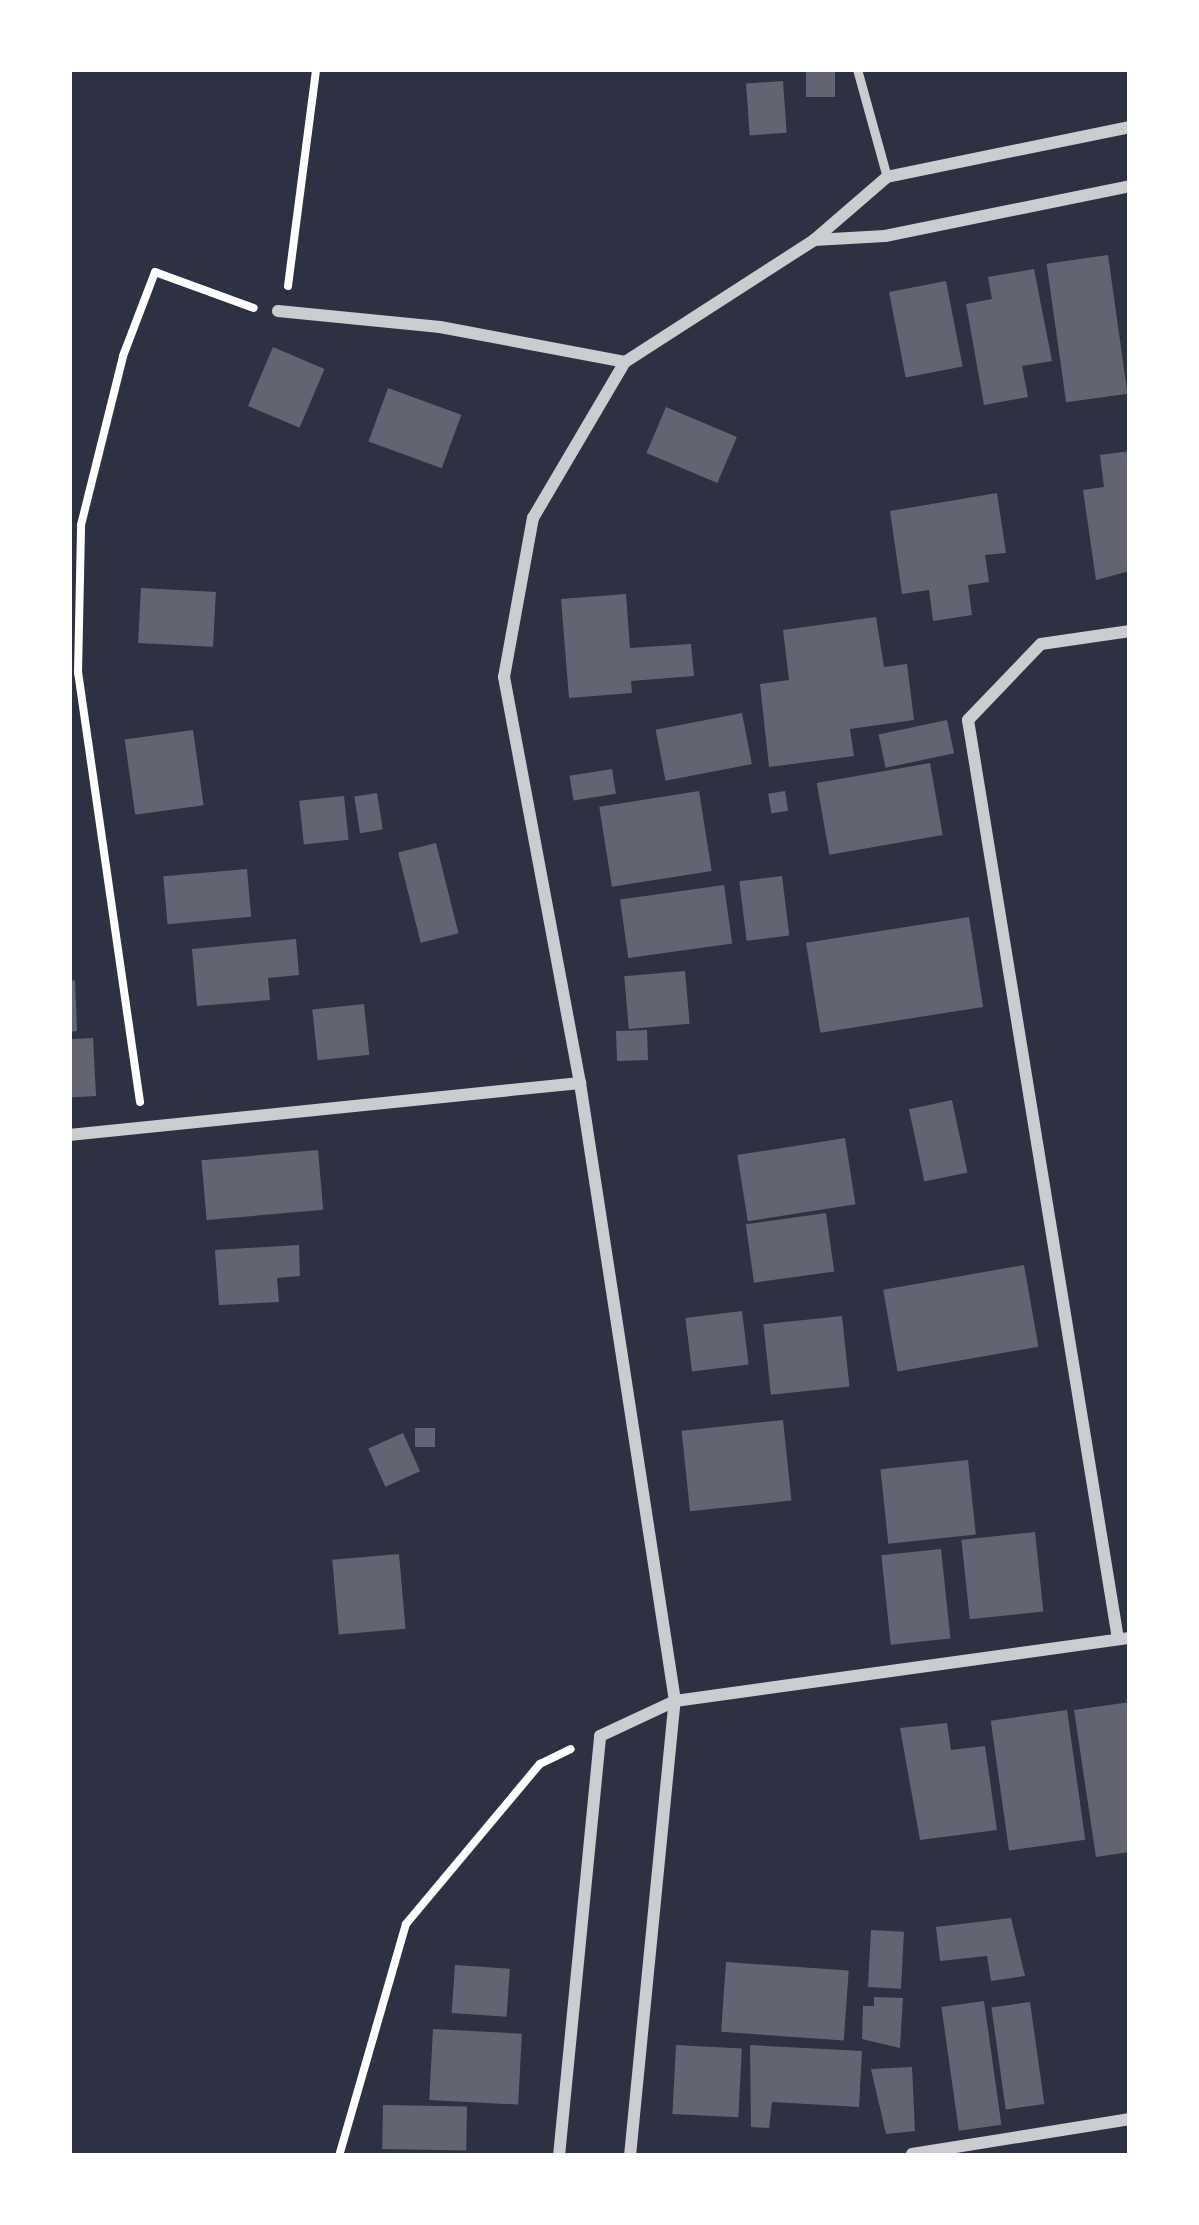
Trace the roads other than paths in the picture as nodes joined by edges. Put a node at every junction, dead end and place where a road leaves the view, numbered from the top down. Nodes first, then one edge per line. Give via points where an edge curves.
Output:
1 (857, 69) edge
2 (1130, 128) edge
3 (887, 177) junction
4 (1130, 186) edge
5 (814, 240) junction
6 (278, 311) road end
7 (625, 362) junction
8 (1130, 631) edge
9 (580, 1082) junction
10 (69, 1135) edge
11 (1124, 1638) edge
12 (675, 1701) junction
13 (1130, 2119) edge
14 (912, 2154) edge
15 (559, 2156) edge
16 (630, 2156) edge

1 - 3 lane
2 - 3 street
3 - 5 street
4 - 5 street via 885,236
5 - 7 street
6 - 7 street via 440,327
7 - 9 street via 533,518 504,677
8 - 11 street via 1041,644 968,719
9 - 10 street
9 - 12 street
11 - 12 street
12 - 15 street via 600,1736
12 - 16 street
13 - 14 street

